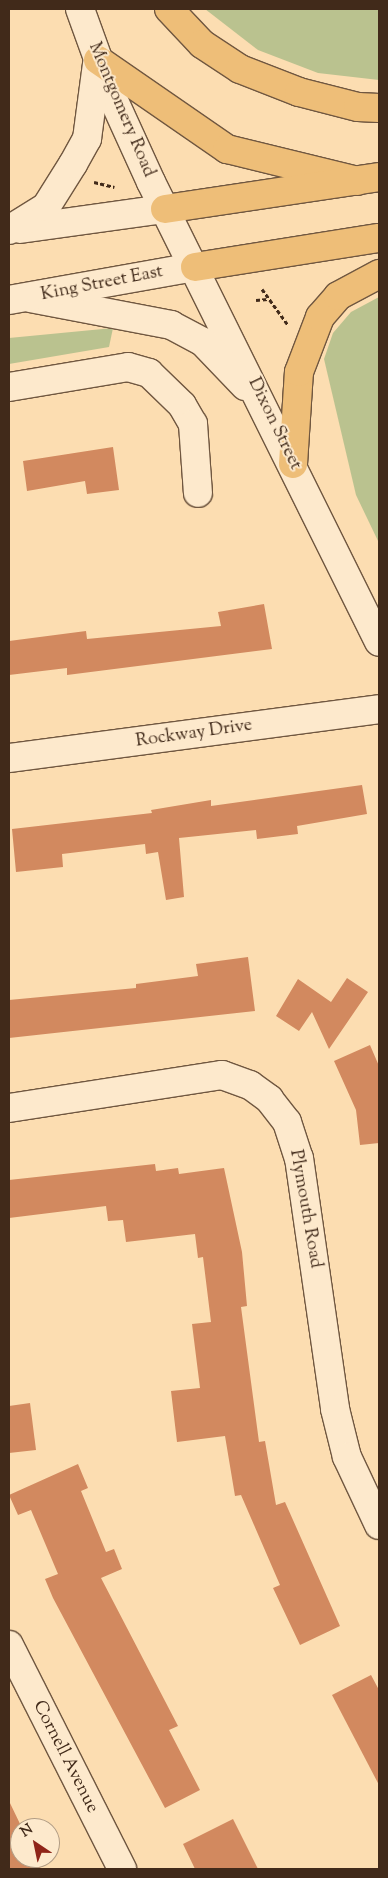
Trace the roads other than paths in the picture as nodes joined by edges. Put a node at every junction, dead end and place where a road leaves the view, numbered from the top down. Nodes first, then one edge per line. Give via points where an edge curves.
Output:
1 (80, 9) edge
2 (169, 9) edge
3 (98, 60) junction
4 (379, 108) edge
5 (368, 179) edge
6 (164, 209) junction
7 (9, 230) edge
8 (379, 238) edge
9 (196, 267) junction
10 (379, 274) edge
11 (19, 299) edge
12 (9, 387) edge
13 (266, 406) junction
14 (293, 464) junction
15 (198, 493) dead end
16 (379, 642) edge
17 (379, 709) edge
18 (9, 758) edge
19 (9, 1108) edge
20 (379, 1525) edge
21 (9, 1645) edge
22 (122, 1869) edge

1 - 3 street, Montgomery Road
2 - 4 highway via 202,44 240,69 299,92 358,107
3 - 5 highway via 227,149
3 - 6 street, Montgomery Road
3 - 7 street via 87,139 46,207
5 - 6 highway
6 - 7 street
6 - 9 street, Dixon Street
8 - 9 highway
9 - 11 street, King Street East
9 - 13 street, Dixon Street
10 - 14 highway via 338,296 320,317 299,372
11 - 13 street via 171,325 203,342
12 - 15 street via 128,368 149,373 182,405 193,424
13 - 14 street, Dixon Street
14 - 16 street, Dixon Street
17 - 18 street, Rockway Drive
19 - 20 street, Plymouth Road via 222,1075 250,1085 269,1099 287,1122 299,1158 335,1409 348,1457
21 - 22 street, Cornell Avenue

